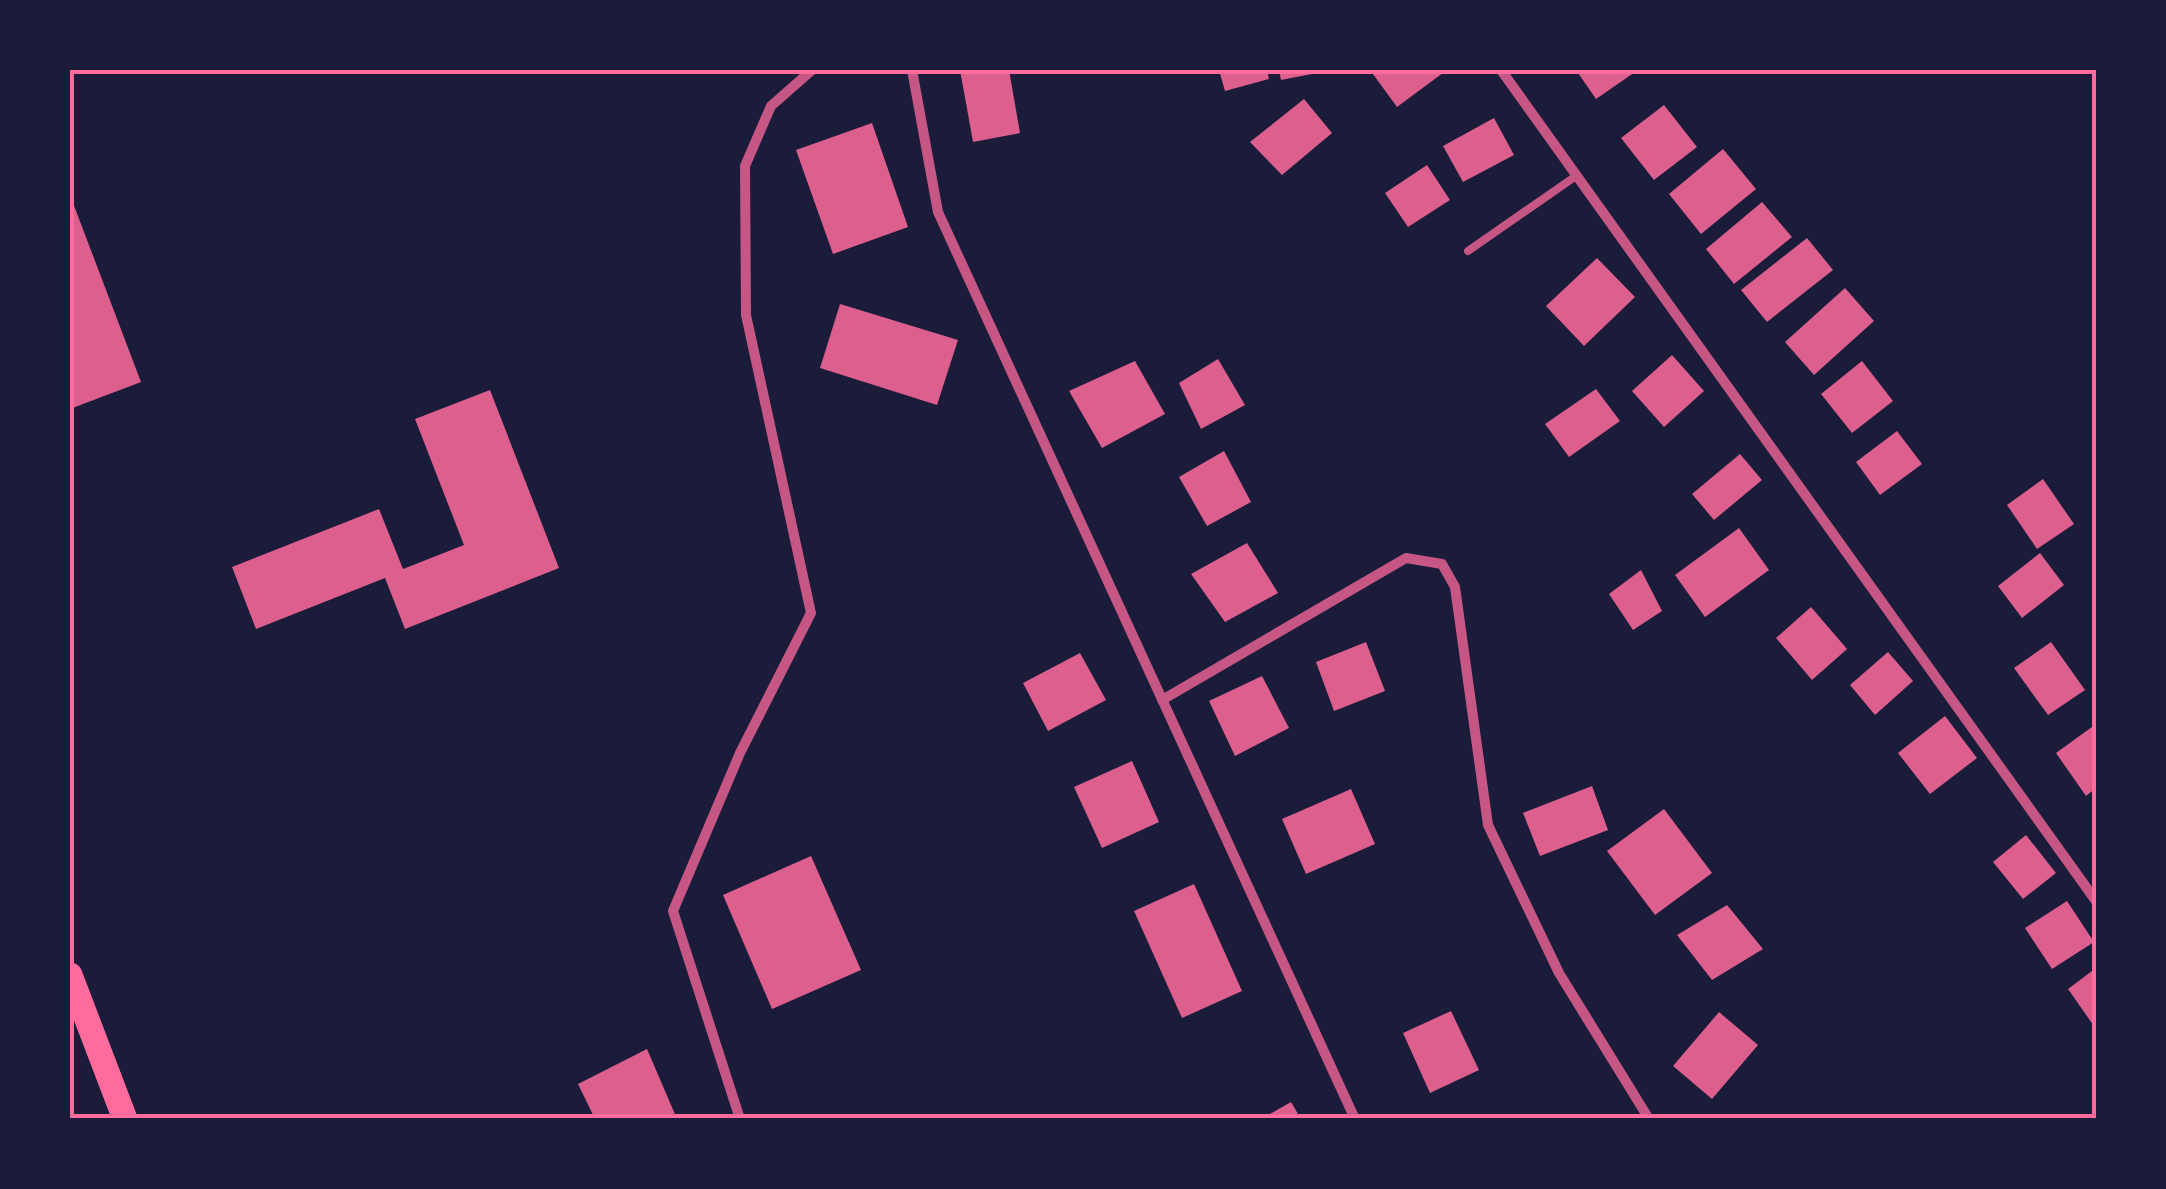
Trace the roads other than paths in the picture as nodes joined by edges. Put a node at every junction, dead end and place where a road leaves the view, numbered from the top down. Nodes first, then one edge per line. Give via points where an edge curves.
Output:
1 (812, 70) edge
2 (912, 70) edge
3 (1501, 70) edge
4 (1576, 176) junction
5 (1468, 251) dead end
6 (1162, 700) junction
7 (2096, 901) edge
8 (70, 975) edge
9 (126, 1119) edge
10 (740, 1119) edge
11 (1356, 1119) edge
12 (1649, 1119) edge

1 - 10 street via 771,106 745,166 746,315 811,613 740,753 672,911
2 - 6 street via 938,212
3 - 4 street
4 - 5 lane
4 - 7 street
6 - 11 street
6 - 12 street via 1406,558 1442,564 1456,587 1488,825 1560,973
8 - 9 main road

